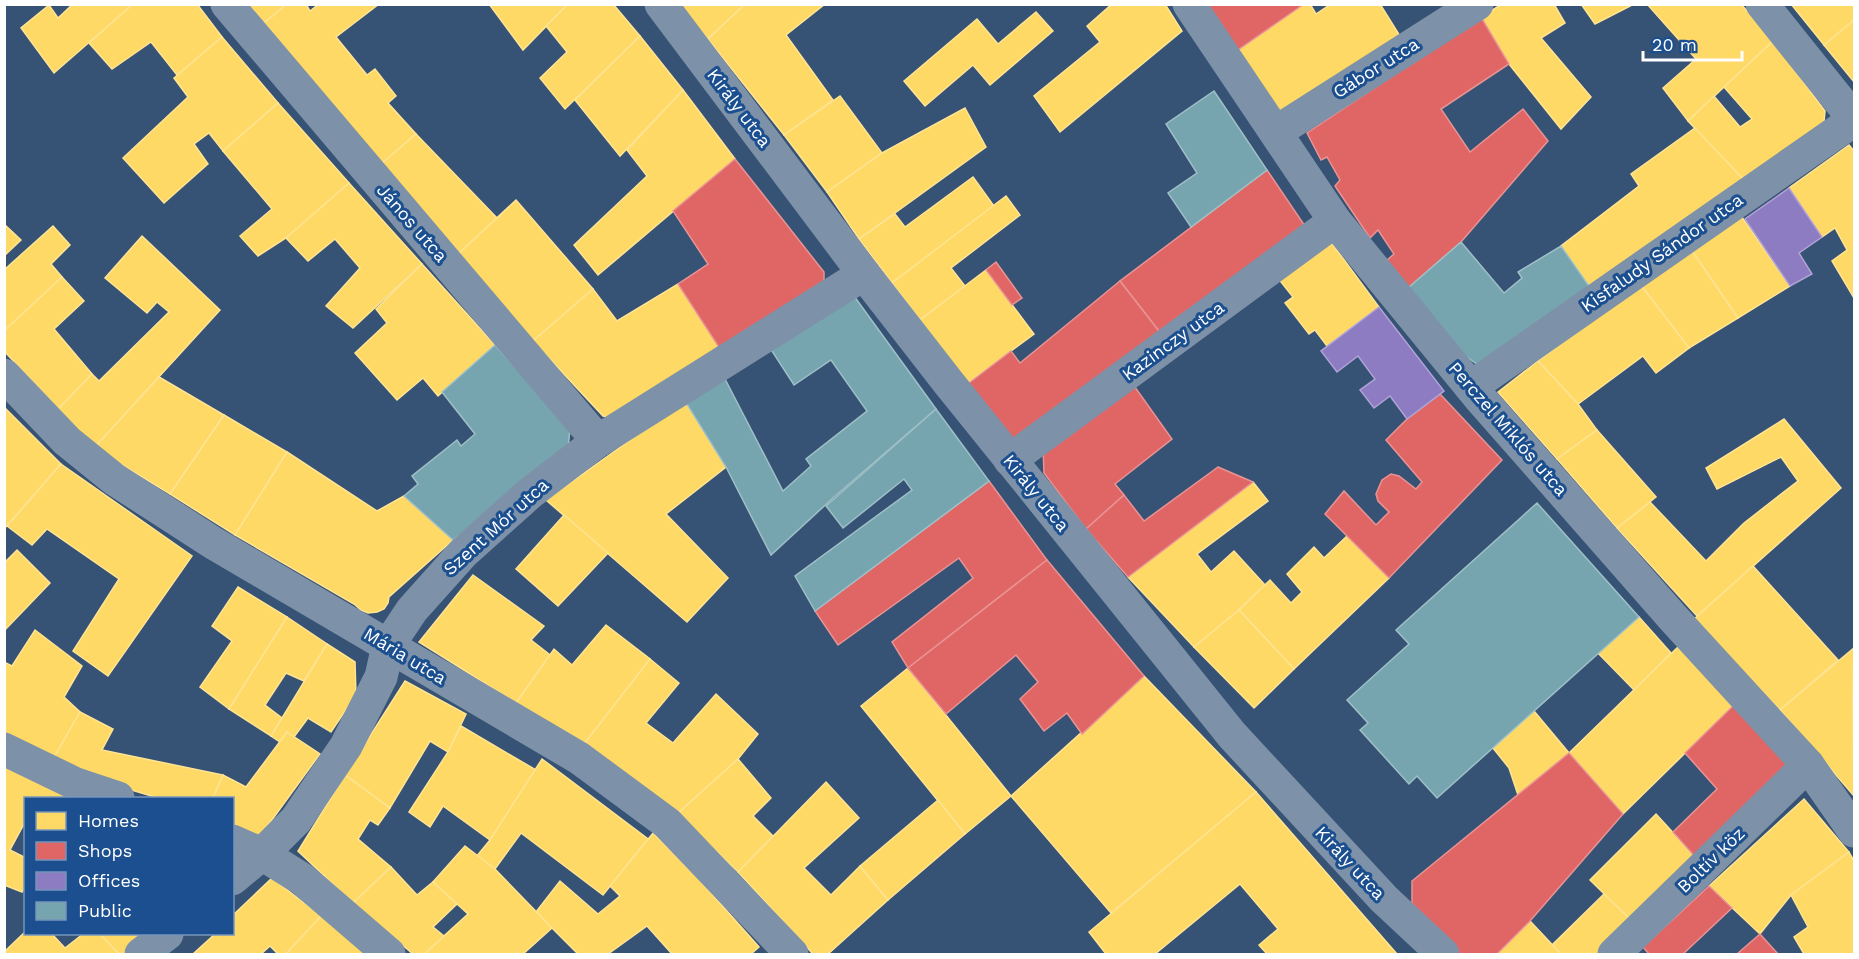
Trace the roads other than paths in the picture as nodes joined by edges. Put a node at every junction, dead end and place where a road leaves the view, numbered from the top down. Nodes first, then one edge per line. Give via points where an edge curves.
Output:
1 (227, 4) edge
2 (661, 4) edge
3 (1189, 4) edge
4 (1477, 4) edge
5 (1762, 4) edge
6 (1854, 119) edge
7 (1276, 132) junction
8 (1335, 221) junction
9 (864, 274) junction
10 (4, 375) edge
11 (1470, 387) junction
12 (598, 441) junction
13 (1010, 460) junction
14 (388, 646) junction
15 (4, 749) edge
16 (1808, 765) junction
17 (115, 797) edge
18 (1854, 831) edge
19 (234, 842) edge
20 (262, 855) junction
21 (234, 877) edge
22 (164, 935) edge
23 (141, 954) edge
24 (388, 954) edge
25 (792, 954) edge
26 (1443, 954) edge
27 (1614, 954) edge

1 - 12 street, János utca
2 - 9 street, Király utca
3 - 7 street, Perczel Miklós utca
4 - 7 street, Gábor utca
5 - 6 street
6 - 11 street, Kisfaludy Sándor utca
7 - 8 street, Perczel Miklós utca
8 - 11 street, Perczel Miklós utca
8 - 13 street, Kazinczy utca
9 - 12 street, Szent Mór utca
9 - 13 street, Király utca
10 - 14 street, Mária utca via 67,441 114,478 215,544
11 - 16 street, Perczel Miklós utca
12 - 14 street, Szent Mór utca via 530,493 463,553 412,610
13 - 26 street, Király utca via 1232,735 1384,899
14 - 20 street, Szent Mór utca via 381,677 346,746 296,820
14 - 25 street, Mária utca via 579,758 667,823
15 - 17 street via 76,784
16 - 18 street, Perczel Miklós utca
16 - 27 street, Boltív köz
19 - 20 street
20 - 21 street, Szent Mór utca
20 - 24 street via 302,879
22 - 23 street

